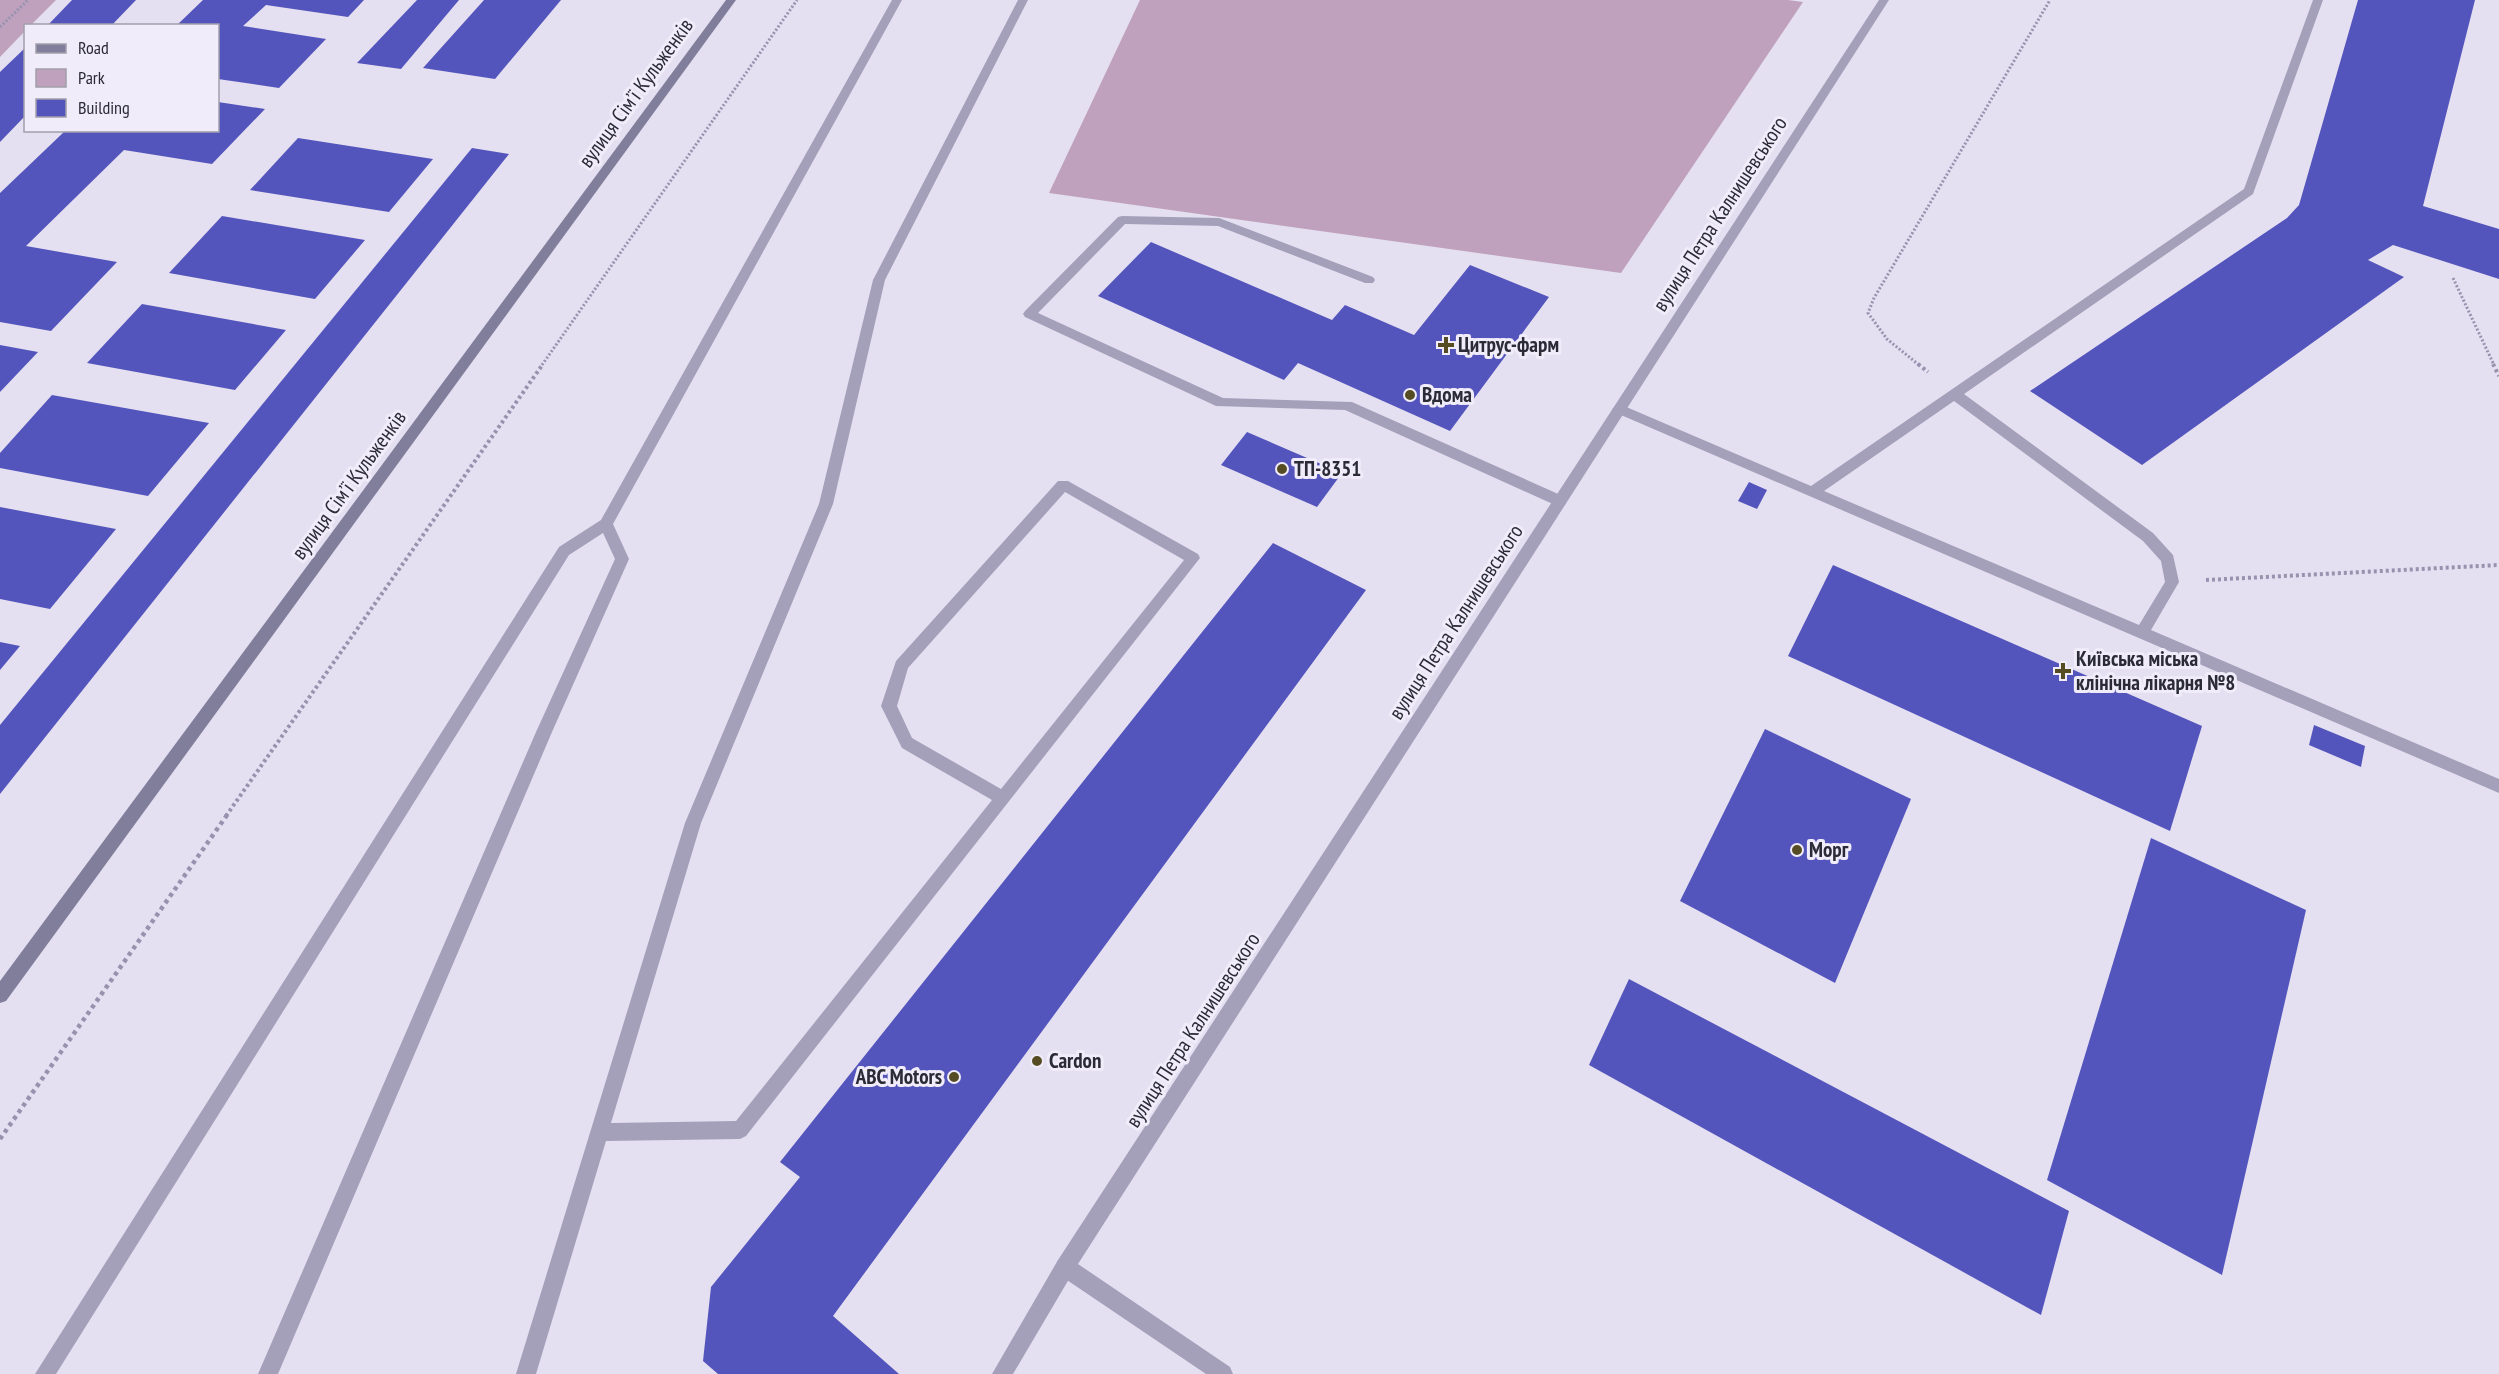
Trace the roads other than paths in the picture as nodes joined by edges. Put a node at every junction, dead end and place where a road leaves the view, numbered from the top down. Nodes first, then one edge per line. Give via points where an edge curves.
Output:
1 (731, 0) edge
2 (897, 0) edge
3 (1023, 0) edge
4 (1884, 0) edge
5 (2318, 0) edge
6 (1369, 280) dead end
7 (1954, 393) junction
8 (1618, 409) junction
9 (1812, 492) junction
10 (1560, 501) junction
11 (606, 525) junction
12 (2142, 633) junction
13 (2499, 786) edge
14 (1003, 798) junction
15 (0, 995) edge
16 (599, 1132) junction
17 (1065, 1267) junction
18 (45, 1374) edge
19 (268, 1374) edge
20 (526, 1374) edge
21 (1002, 1374) edge
22 (1223, 1374) edge

1 - 15 main road, вулиця Сімʼї Кульженків
2 - 11 street
3 - 16 street via 879,280 826,504 693,823
4 - 8 street, вулиця Петра Калнишевського
5 - 7 street via 2249,191
6 - 10 street via 1219,222 1122,220 1029,315 1221,403 1347,405
7 - 9 street
7 - 12 street via 2148,537 2168,559 2172,582
8 - 9 street
8 - 10 street, вулиця Петра Калнишевського
9 - 12 street
10 - 17 street, вулиця Петра Калнишевського
11 - 18 street via 564,551
11 - 19 street via 622,559
12 - 13 street
14 - 14 street via 1193,558 1063,485 901,665 890,706 907,743
14 - 16 street via 740,1130
16 - 20 street
17 - 21 street, вулиця Петра Калнишевського
17 - 22 street

